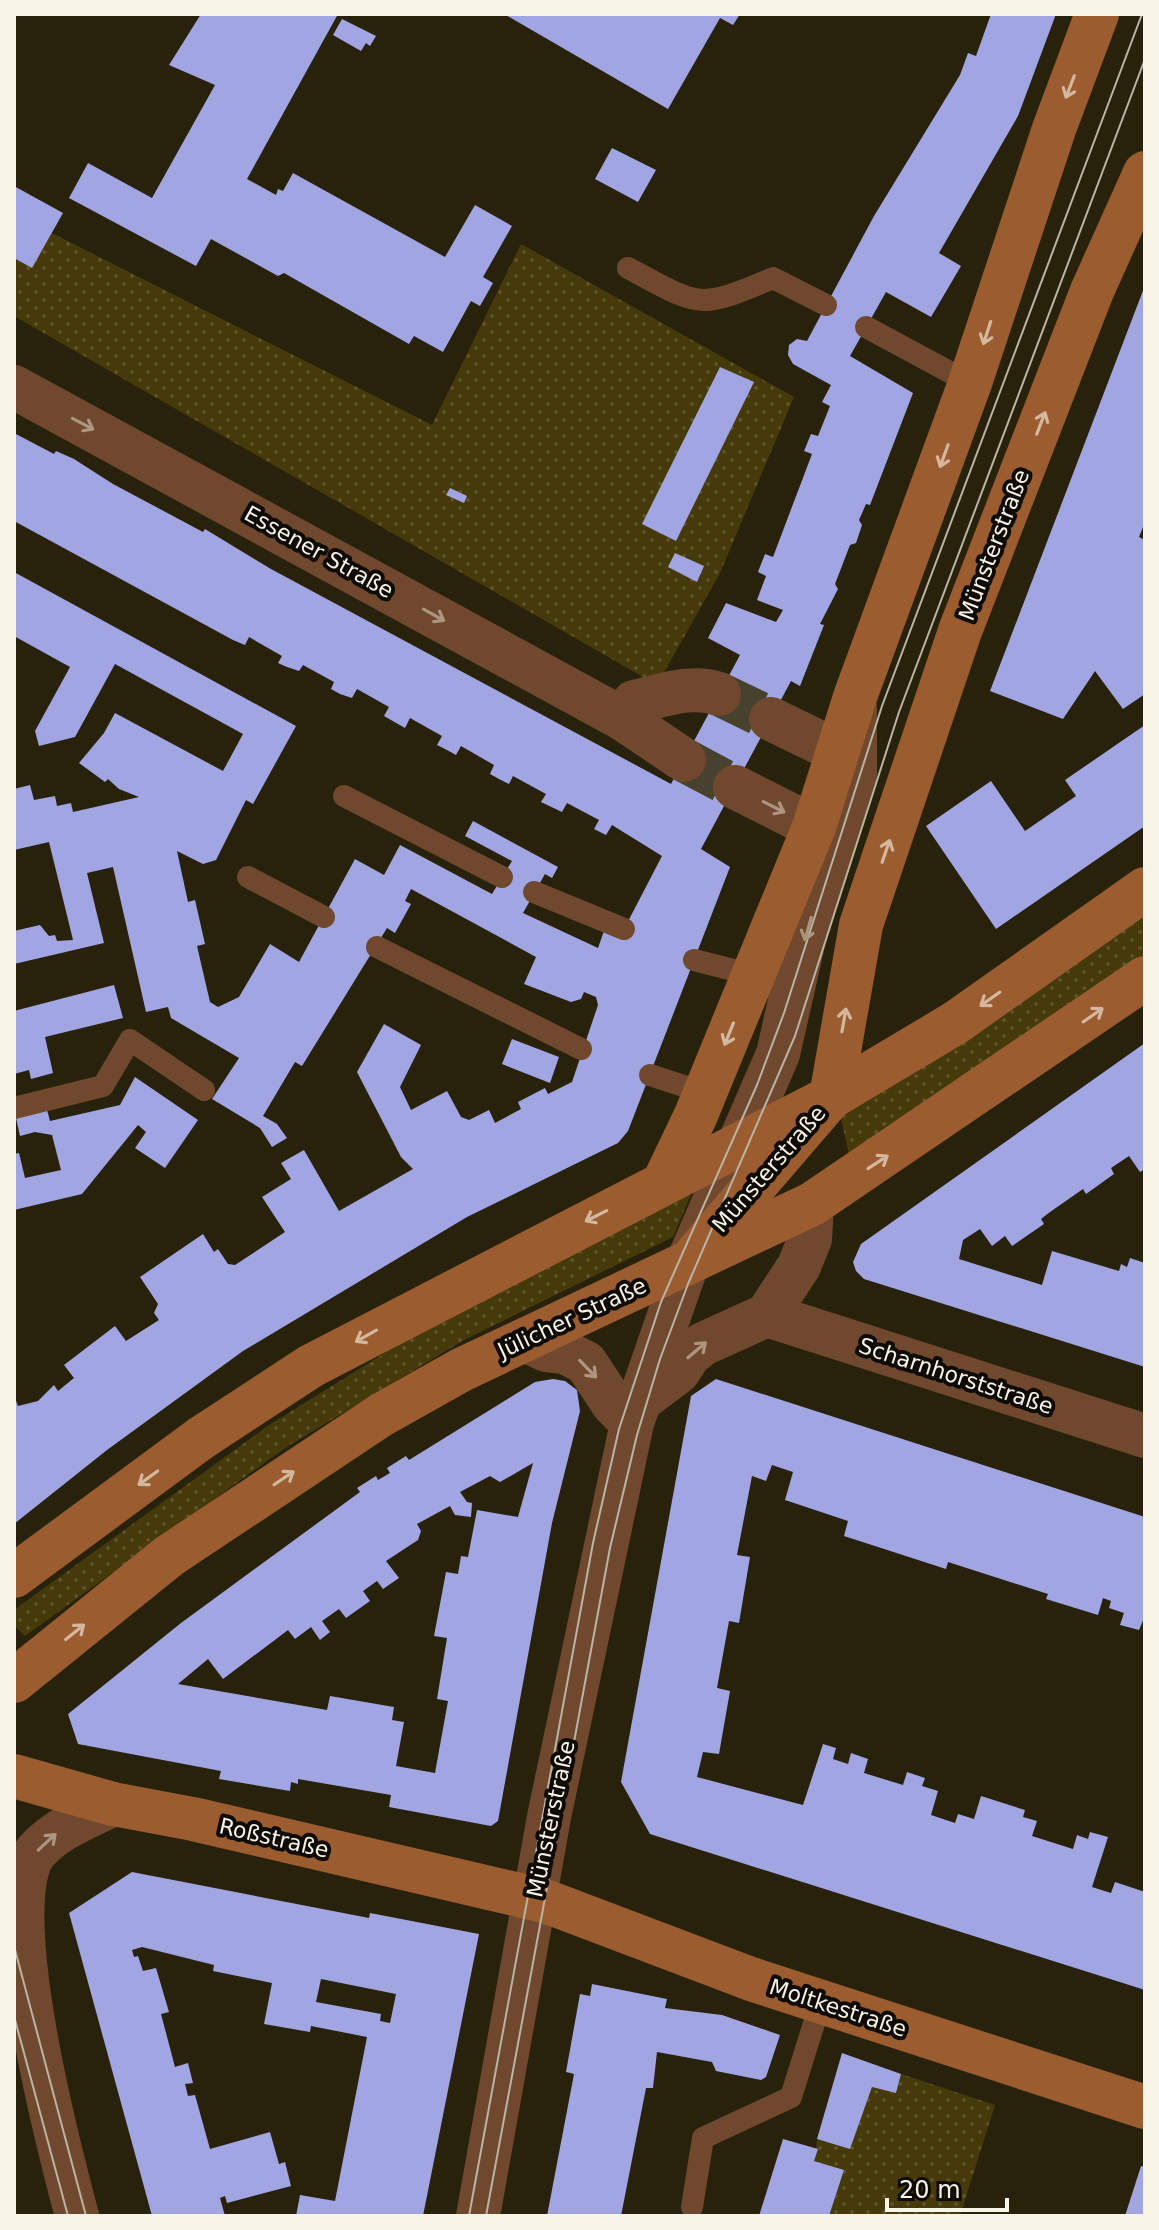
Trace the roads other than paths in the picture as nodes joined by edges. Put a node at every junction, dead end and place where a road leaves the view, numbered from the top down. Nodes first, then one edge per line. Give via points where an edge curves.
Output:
1 (1097, 14) edge
2 (1145, 173) edge
3 (628, 268) dead end
4 (826, 305) dead end
5 (866, 327) dead end
6 (970, 383) junction
7 (14, 387) edge
8 (719, 694) tunnel mouth
9 (855, 697) junction
10 (623, 719) junction
11 (771, 719) tunnel mouth
12 (839, 752) junction
13 (684, 760) tunnel mouth
14 (735, 787) tunnel mouth
15 (344, 796) dead end
16 (814, 827) junction
17 (248, 877) dead end
18 (502, 877) dead end
19 (1145, 889) edge
20 (534, 892) dead end
21 (324, 917) dead end
22 (861, 925) junction
23 (624, 929) dead end
24 (377, 947) dead end
25 (694, 960) dead end
26 (753, 975) junction
27 (1145, 978) edge
28 (581, 1049) dead end
29 (778, 1054) junction
30 (650, 1075) dead end
31 (204, 1090) dead end
32 (705, 1093) junction
33 (831, 1097) junction
34 (14, 1108) edge
35 (740, 1144) junction
36 (665, 1180) junction
37 (812, 1204) junction
38 (687, 1264) junction
39 (767, 1315) junction
40 (525, 1340) junction
41 (636, 1413) junction
42 (1145, 1436) edge
43 (20, 1567) edge
44 (14, 1681) edge
45 (14, 1776) edge
46 (113, 1804) junction
47 (534, 1898) junction
48 (14, 1979) edge
49 (821, 2001) junction
50 (20, 2019) edge
51 (1145, 2107) edge
52 (692, 2207) dead end
53 (77, 2216) edge
54 (478, 2216) edge

1 -> 6 main road, Münsterstraße
22 -> 2 main road, Münsterstraße via 960,631 1092,291
3 - 4 lane via 692,302 721,299 773,278
5 - 6 lane
6 -> 9 main road, Münsterstraße
7 -> 10 street, Essener Straße
8 - 10 street via 686,690 634,702
9 - 12 main road, Münsterstraße
9 -> 29 street, Münsterstraße via 855,774 805,935
10 - 13 street, Essener Straße
11 - 12 street
12 - 16 main road, Münsterstraße
14 -> 16 street
15 - 18 lane
16 - 26 main road, Münsterstraße
17 - 21 lane
19 -> 33 main road via 955,1023
20 - 23 lane
22 - 29 street, Münsterstraße
33 -> 22 main road, Münsterstraße
24 - 28 lane
25 - 26 lane
26 -> 32 main road, Münsterstraße
37 -> 27 main road, Jülicher Straße
29 - 35 street, Münsterstraße
30 - 32 lane
31 - 34 lane via 130,1040 103,1086
32 - 36 main road, Münsterstraße
33 - 35 main road
33 - 38 main road, Münsterstraße
35 - 36 main road
35 - 38 street, Münsterstraße
36 -> 43 main road via 311,1366
37 - 38 main road, Jülicher Straße
37 - 39 street via 810,1239
38 - 40 main road, Jülicher Straße
38 - 41 street, Münsterstraße
41 -> 39 street via 703,1344
39 - 42 street, Scharnhorststraße
40 -> 41 street via 586,1363 613,1404
44 -> 40 main road, Jülicher Straße via 169,1556 302,1466 394,1407
41 - 47 street, Münsterstraße
45 - 46 main road, Roßstraße
46 - 47 main road, Roßstraße
50 -> 46 street via 22,1874 52,1835
47 - 49 main road, Moltkestraße
47 - 54 street, Münsterstraße
48 - 50 lane
49 - 51 main road, Moltkestraße
49 - 52 lane via 791,2097 703,2138
50 - 53 street

